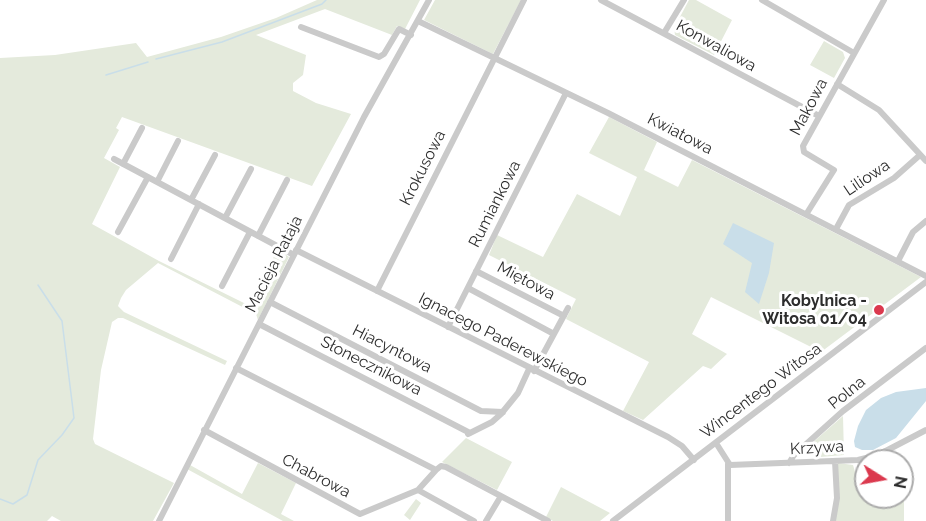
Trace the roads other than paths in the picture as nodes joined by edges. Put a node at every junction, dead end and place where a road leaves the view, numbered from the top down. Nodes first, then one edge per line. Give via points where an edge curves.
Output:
1 (429, 0) edge
2 (525, 0) edge
3 (601, 0) edge
4 (684, 0) edge
5 (762, 0) edge
6 (884, 0) edge
7 (418, 21) junction
8 (301, 27) dead end
9 (664, 33) junction
10 (411, 35) junction
11 (854, 52) junction
12 (494, 57) junction
13 (837, 84) junction
14 (566, 93) junction
15 (819, 116) junction
16 (142, 128) dead end
17 (178, 141) dead end
18 (215, 155) dead end
19 (920, 155) junction
20 (114, 159) dead end
21 (926, 161) edge
22 (123, 164) junction
23 (251, 169) dead end
24 (148, 177) junction
25 (287, 180) dead end
26 (157, 182) junction
27 (191, 200) junction
28 (199, 204) junction
29 (807, 213) junction
30 (225, 218) junction
31 (926, 220) edge
32 (836, 229) junction
33 (118, 232) dead end
34 (250, 232) junction
35 (258, 236) junction
36 (295, 252) junction
37 (171, 259) dead end
38 (898, 261) junction
39 (476, 271) junction
40 (926, 276) edge
41 (926, 282) edge
42 (222, 286) dead end
43 (468, 288) junction
44 (377, 291) junction
45 (270, 302) junction
46 (568, 308) dead end
47 (564, 316) junction
48 (259, 324) junction
49 (448, 327) junction
50 (554, 334) junction
51 (926, 348) edge
52 (237, 368) junction
53 (532, 370) junction
54 (503, 412) junction
55 (204, 430) junction
56 (926, 430) edge
57 (716, 442) junction
58 (694, 460) junction
59 (835, 461) junction
60 (789, 463) junction
61 (728, 464) junction
62 (436, 470) junction
63 (418, 490) junction
64 (501, 496) junction
65 (159, 521) edge
66 (474, 521) edge
67 (486, 521) edge
68 (549, 521) edge
69 (613, 521) edge
70 (728, 521) edge
71 (833, 521) edge

1 - 7 street, Macieja Rataja
2 - 12 street, Krokusowa
3 - 9 street, Konwaliowa
4 - 9 street
5 - 11 street
6 - 11 street, Makowa
7 - 10 street, Macieja Rataja
7 - 12 street, Kwiatowa
8 - 10 street via 379,57 399,30
9 - 15 street, Konwaliowa
10 - 36 street, Macieja Rataja
11 - 13 street, Makowa
12 - 14 street, Kwiatowa
12 - 44 street, Krokusowa
13 - 15 street, Makowa
13 - 19 street via 879,110
14 - 29 street, Kwiatowa
14 - 39 street, Rumiankowa
15 - 29 street, Makowa via 803,151 831,166 834,172
16 - 22 street
17 - 26 street
18 - 27 street
19 - 21 street
19 - 32 street, Liliowa via 894,177 849,205
20 - 22 street, Ignacego Paderewskiego
22 - 24 street, Ignacego Paderewskiego
23 - 30 street
24 - 26 street, Ignacego Paderewskiego
24 - 33 street
25 - 35 street
26 - 27 street, Ignacego Paderewskiego
27 - 28 street, Ignacego Paderewskiego
28 - 30 street, Ignacego Paderewskiego
28 - 37 street
29 - 32 street, Kwiatowa
30 - 34 street, Ignacego Paderewskiego
31 - 38 street via 914,232
32 - 38 street, Kwiatowa
34 - 35 street, Ignacego Paderewskiego
34 - 42 street
35 - 36 street, Ignacego Paderewskiego
36 - 44 street, Ignacego Paderewskiego
36 - 45 street, Macieja Rataja
38 - 40 street, Kwiatowa
39 - 43 street, Rumiankowa
39 - 47 street, Miętowa
41 - 57 street, Wincentego Witosa
43 - 49 street, Rumiankowa
43 - 50 street
44 - 49 street, Ignacego Paderewskiego
45 - 48 street, Macieja Rataja
45 - 54 street, Hiacyntowa via 481,411
46 - 47 street
47 - 50 street
48 - 52 street, Macieja Rataja
48 - 54 street, Słonecznikowa via 468,434
49 - 53 street, Ignacego Paderewskiego
50 - 53 street
51 - 60 street, Polna via 843,411
52 - 55 street, Macieja Rataja
52 - 62 street
53 - 54 street
53 - 58 street, Ignacego Paderewskiego via 668,437
55 - 63 street, Chabrowa via 360,514
55 - 65 street, Macieja Rataja
56 - 59 street, Krzywa via 874,457
57 - 58 street, Wincentego Witosa
57 - 61 street
58 - 69 street, Wincentego Witosa
59 - 60 street, Krzywa
59 - 71 street via 837,498
60 - 61 street, Krzywa
61 - 70 street
62 - 63 street, Chabrowa
62 - 64 street via 446,467
63 - 66 street
64 - 67 street
64 - 68 street

